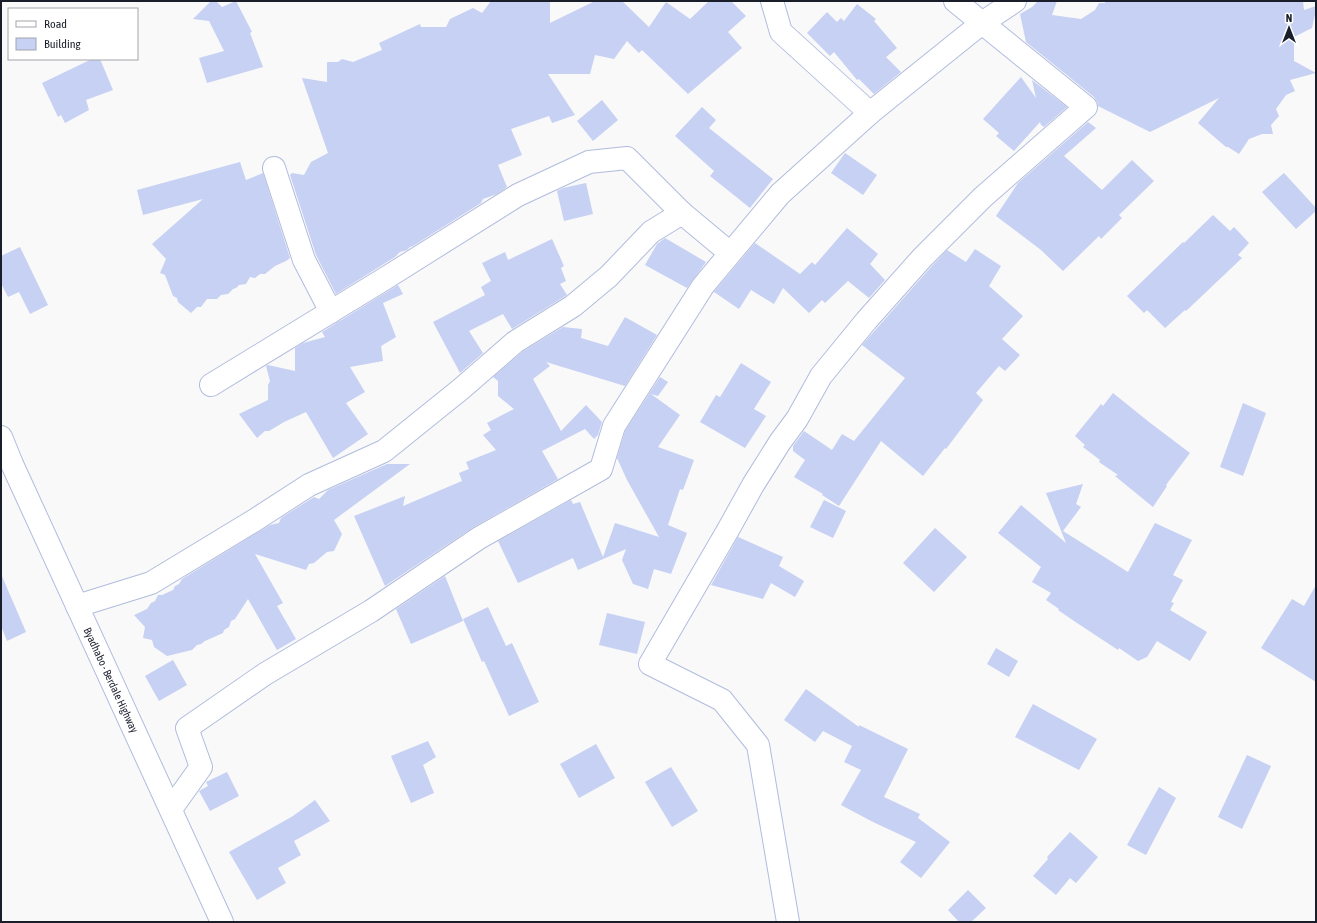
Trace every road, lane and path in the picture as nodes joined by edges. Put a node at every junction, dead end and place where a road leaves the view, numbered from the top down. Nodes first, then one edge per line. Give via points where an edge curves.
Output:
1 (772, 1) edge
2 (955, 1) edge
3 (1015, 1) edge
4 (982, 23) junction
5 (870, 113) junction
6 (274, 168) dead end
7 (682, 213) junction
8 (730, 253) junction
9 (331, 312) junction
10 (211, 385) dead end
11 (1, 437) edge
12 (77, 606) junction
13 (170, 809) junction
14 (222, 922) edge
15 (788, 922) edge

1 - 5 street via 781,32
2 - 4 street
3 - 4 street
4 - 5 street
4 - 15 street via 1086,106 983,197 922,258 821,376 797,419 754,484 650,664 722,700 758,745
5 - 8 street via 780,194
6 - 9 street via 304,260
7 - 8 street
7 - 9 street via 627,158 590,162 518,195
7 - 12 street via 651,232 609,276 574,306 515,342 384,451 309,484 151,583
8 - 13 street via 703,286 614,426 601,469 479,538 371,611 265,674 187,728 201,767
9 - 10 street
11 - 12 street, Byadhabo - Berdale Highway
12 - 13 street, Byadhabo - Berdale Highway
13 - 14 street, Byadhabo - Berdale Highway

